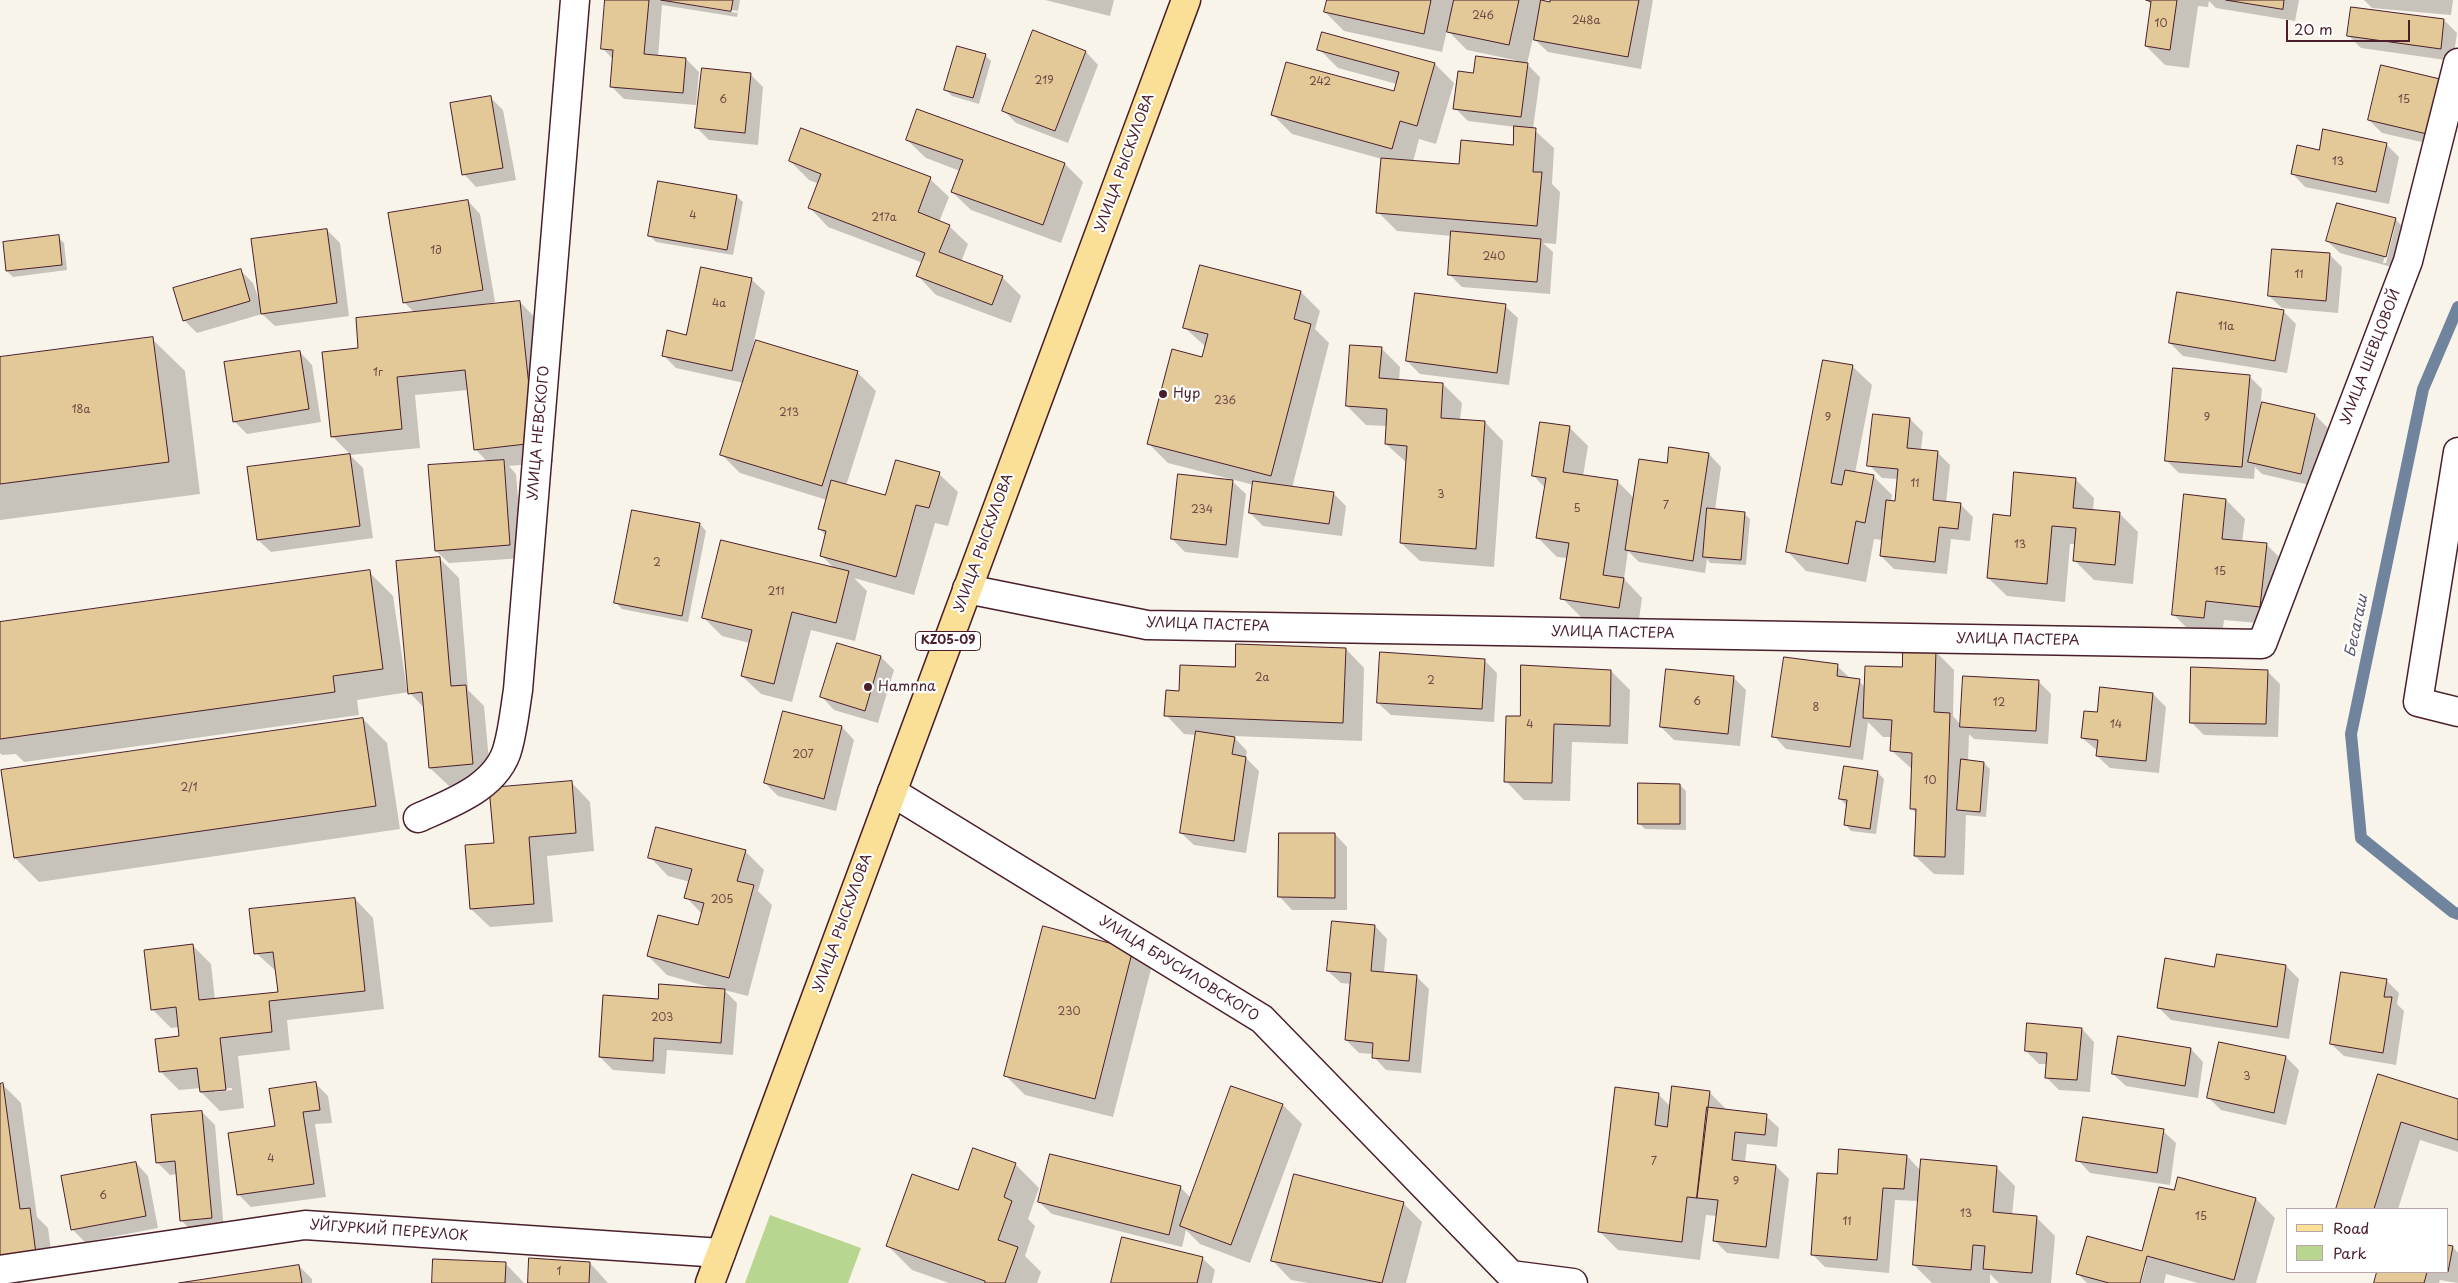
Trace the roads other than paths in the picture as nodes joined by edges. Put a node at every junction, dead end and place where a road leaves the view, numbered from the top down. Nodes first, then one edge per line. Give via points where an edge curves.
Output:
1 (575, 0) edge
2 (1186, 0) edge
3 (2458, 63) edge
4 (2458, 452) edge
5 (967, 588) junction
6 (2262, 644) joint
7 (2458, 712) edge
8 (892, 792) junction
9 (418, 818) dead end
10 (721, 1253) junction
11 (0, 1270) edge
12 (1511, 1279) edge
13 (710, 1283) edge
14 (1574, 1283) edge

1 - 9 street, УЛИЦА НЕВСКОГО via 518,690 508,749 495,772 468,795
2 - 5 main road, УЛИЦА РЫСКУЛОВА / KZ05-09
3 - 6 street, УЛИЦА ШЕВЦОВОЙ via 2408,261
4 - 7 street via 2418,702
5 - 6 street, УЛИЦА ПАСТЕРА via 1147,625
5 - 8 main road, УЛИЦА РЫСКУЛОВА / KZ05-09
8 - 10 main road, УЛИЦА РЫСКУЛОВА / KZ05-09
8 - 12 street, УЛИЦА БРУСИЛОВСКОГО via 1262,1019
10 - 11 street, УЙГУРКИЙ ПЕРЕУЛОК via 305,1225
10 - 13 main road, УЛИЦА РЫСКУЛОВА / KZ05-09
12 - 14 street, УЛИЦА БРУСИЛОВСКОГО

